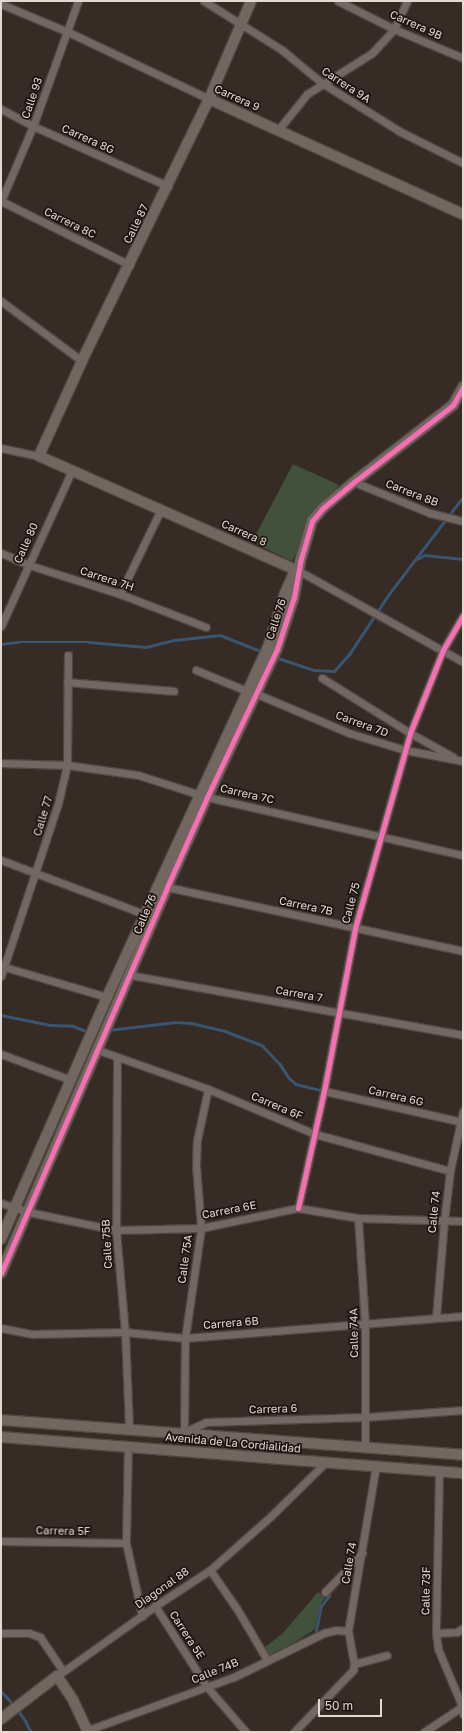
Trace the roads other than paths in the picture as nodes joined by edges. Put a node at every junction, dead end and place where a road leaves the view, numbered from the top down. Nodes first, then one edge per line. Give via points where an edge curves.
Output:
1 (78, 1) edge
2 (204, 1) edge
3 (251, 1) edge
4 (338, 1) edge
5 (407, 1) edge
6 (1, 4) edge
7 (241, 24) junction
8 (394, 29) junction
9 (66, 32) junction
10 (463, 58) edge
11 (322, 83) junction
12 (209, 99) junction
13 (1, 109) edge
14 (34, 126) junction
15 (278, 130) junction
16 (463, 163) edge
17 (168, 186) junction
18 (1, 201) edge
19 (463, 214) edge
20 (130, 265) junction
21 (1, 301) edge
22 (82, 361) junction
23 (463, 387) edge
24 (3, 447) edge
25 (39, 456) junction
26 (72, 470) junction
27 (354, 482) junction
28 (161, 509) junction
29 (460, 520) edge
30 (1, 554) edge
31 (29, 565) junction
32 (298, 568) junction
33 (120, 594) junction
34 (463, 616) edge
35 (1, 626) edge
36 (206, 627) dead end
37 (443, 650) junction
38 (68, 655) dead end
39 (463, 662) edge
40 (264, 665) junction
41 (196, 670) dead end
42 (322, 678) dead end
43 (67, 682) junction
44 (174, 691) dead end
45 (247, 691) junction
46 (257, 694) junction
47 (410, 733) junction
48 (405, 750) junction
49 (461, 760) edge
50 (1, 763) edge
51 (67, 765) junction
52 (203, 795) junction
53 (380, 836) junction
54 (463, 855) edge
55 (1, 860) edge
56 (36, 872) junction
57 (167, 887) junction
58 (150, 916) junction
59 (355, 928) junction
60 (463, 951) edge
61 (3, 966) edge
62 (130, 975) junction
63 (1, 976) edge
64 (107, 997) junction
65 (339, 1012) junction
66 (463, 1035) edge
67 (98, 1050) junction
68 (1, 1054) edge
69 (117, 1058) junction
70 (71, 1080) junction
71 (208, 1089) junction
72 (324, 1091) junction
73 (463, 1111) edge
74 (461, 1122) edge
75 (315, 1134) junction
76 (450, 1171) junction
77 (1, 1203) edge
78 (15, 1208) junction
79 (298, 1208) junction
80 (28, 1212) junction
81 (358, 1218) junction
82 (463, 1221) edge
83 (444, 1222) junction
84 (201, 1228) junction
85 (116, 1230) junction
86 (1, 1239) edge
87 (1, 1273) edge
88 (463, 1316) edge
89 (436, 1317) junction
90 (365, 1323) junction
91 (1, 1328) edge
92 (125, 1332) junction
93 (185, 1338) junction
94 (463, 1410) edge
95 (365, 1417) junction
96 (1, 1420) edge
97 (128, 1428) junction
98 (184, 1432) junction
99 (1, 1436) edge
100 (128, 1445) junction
101 (365, 1448) junction
102 (463, 1455) edge
103 (325, 1463) junction
104 (376, 1466) junction
105 (439, 1471) junction
106 (463, 1473) edge
107 (1, 1541) edge
108 (126, 1543) junction
109 (362, 1554) junction
110 (210, 1570) junction
111 (325, 1592) dead end
112 (155, 1606) junction
113 (142, 1616) junction
114 (463, 1628) edge
115 (348, 1631) junction
116 (1, 1633) edge
117 (436, 1633) junction
118 (387, 1655) dead end
119 (267, 1660) junction
120 (354, 1664) junction
121 (60, 1674) junction
122 (208, 1687) junction
123 (463, 1709) edge
124 (5, 1716) edge
125 (88, 1731) edge
126 (246, 1732) edge
127 (294, 1732) edge
128 (424, 1732) edge

1 - 9 street, Calle 93
2 - 7 street, Carrera 9A
3 - 7 street, Calle 87
4 - 8 street, Carrera 9B
5 - 8 street
6 - 9 street, Carrera 9
7 - 11 street, Carrera 9A via 282,50
7 - 12 street, Calle 87
8 - 10 street, Carrera 9B
8 - 11 street via 372,53
9 - 12 street, Carrera 9
9 - 14 street, Calle 93
11 - 15 street via 307,94
11 - 16 street, Carrera 9A via 399,131
12 - 15 street, Carrera 9
12 - 17 street, Calle 87
13 - 14 street, Carrera 8G
14 - 17 street, Carrera 8G
14 - 18 street, Calle 93
15 - 19 street, Carrera 9
17 - 20 street, Calle 87
18 - 20 street, Carrera 8C
20 - 22 street, Calle 87
21 - 22 street
22 - 25 street, Calle 87
23 - 27 street, Calle 76 via 453,405
24 - 25 street, Carrera 8
25 - 26 street, Carrera 8
26 - 28 street, Carrera 8
26 - 31 street, Calle 80
27 - 29 street, Carrera 8B via 430,513
27 - 32 street, Calle 76 via 323,508 312,521
28 - 32 street, Carrera 8
28 - 33 street
30 - 31 street, Carrera 7H
31 - 33 street, Carrera 7H
31 - 35 street, Calle 80
32 - 37 street, Carrera 8 via 368,610
32 - 40 street, Calle 76 via 285,593 273,647
33 - 36 street, Carrera 7H
34 - 37 street, Calle 75
37 - 39 street, Carrera 8
37 - 47 street, Calle 75
38 - 43 street, Calle 77
40 - 45 street, Calle 76
40 - 46 street, Calle 76
41 - 45 street
42 - 47 street
43 - 44 street
43 - 51 street, Calle 77
45 - 52 street, Calle 76
46 - 48 street, Carrera 7D via 349,733
46 - 52 street, Calle 76
47 - 48 street, Calle 75
47 - 49 street
48 - 49 street, Carrera 7D
48 - 53 street, Calle 75
50 - 51 street, Carrera 7C
51 - 52 street, Carrera 7C via 138,775
51 - 56 street, Calle 77 via 58,804
52 - 53 street, Carrera 7C
52 - 57 street, Calle 76
52 - 58 street, Calle 76
53 - 54 street, Carrera 7C
53 - 59 street, Calle 75
55 - 56 street
56 - 58 street
56 - 61 street, Calle 77
57 - 58 street, Calle 76
57 - 59 street, Carrera 7B
58 - 62 street, Calle 76
58 - 64 street, Calle 76
59 - 60 street, Carrera 7B
59 - 65 street, Calle 75
61 - 63 street, Calle 77
61 - 64 street
62 - 65 street, Carrera 7
62 - 67 street, Calle 76
64 - 70 street, Calle 76
65 - 66 street, Carrera 7
65 - 72 street, Calle 75
67 - 69 street, Carrera 6F
67 - 80 street, Calle 76
68 - 70 street
69 - 71 street, Carrera 6F
69 - 85 street, Calle 75B
70 - 78 street, Calle 76
71 - 75 street, Carrera 6F
71 - 84 street, Calle 75A via 197,1140 196,1166
72 - 74 street, Carrera 6G
72 - 75 street, Calle 75
73 - 74 street, Calle 74
74 - 76 street, Calle 74
75 - 76 street, Carrera 6F
75 - 79 street, Calle 75
76 - 83 street, Calle 74
77 - 78 street, Carrera 6E
78 - 80 street, Carrera 6E
78 - 86 street, Calle 76
79 - 81 street, Carrera 6E
79 - 84 street, Carrera 6E
80 - 85 street, Carrera 6E
80 - 87 street, Calle 76
81 - 83 street, Carrera 6E
81 - 90 street, Calle 74A
82 - 83 street, Carrera 6E
83 - 89 street, Calle 74
84 - 85 street, Carrera 6E
84 - 93 street, Calle 75A
85 - 92 street, Calle 75B
88 - 89 street, Carrera 6B
89 - 90 street, Carrera 6B
90 - 93 street, Carrera 6B
90 - 95 street, Calle 74A
91 - 92 street, Carrera 6B via 32,1334
92 - 93 street, Carrera 6B
92 - 97 street, Calle 75B
93 - 98 street, Calle 75A
94 - 95 street, Carrera 6
95 - 98 street, Carrera 6 via 206,1422
95 - 101 street, Calle 74A
96 - 97 street, Avenida de La Cordialidad
97 - 98 street, Avenida de La Cordialidad
98 - 101 street, Avenida de La Cordialidad
99 - 100 street, Avenida de La Cordialidad
100 - 103 street, Avenida de La Cordialidad
100 - 108 street
101 - 102 street, Avenida de La Cordialidad
103 - 104 street, Avenida de La Cordialidad
103 - 110 street, Diagonal 88 via 271,1516
104 - 105 street, Avenida de La Cordialidad
104 - 109 street, Calle 74
105 - 106 street, Avenida de La Cordialidad
105 - 117 street, Calle 73F
107 - 108 street, Carrera 5F
108 - 113 street
109 - 111 street
109 - 115 street, Calle 74
110 - 112 street, Diagonal 88
110 - 119 street via 238,1609
112 - 113 street, Diagonal 88
112 - 122 street, Carrera 5E
113 - 121 street, Diagonal 88
114 - 117 street via 452,1633
115 - 119 street, Calle 74B via 324,1633
115 - 120 street, Calle 74
116 - 121 street via 29,1633 40,1637
117 - 123 street, Calle 73F via 438,1649
118 - 120 street
119 - 122 street, Calle 74B
120 - 127 street via 350,1675
121 - 124 street, Diagonal 88
121 - 125 street
122 - 125 street, Calle 74B
122 - 126 street, Carrera 5E
123 - 128 street

